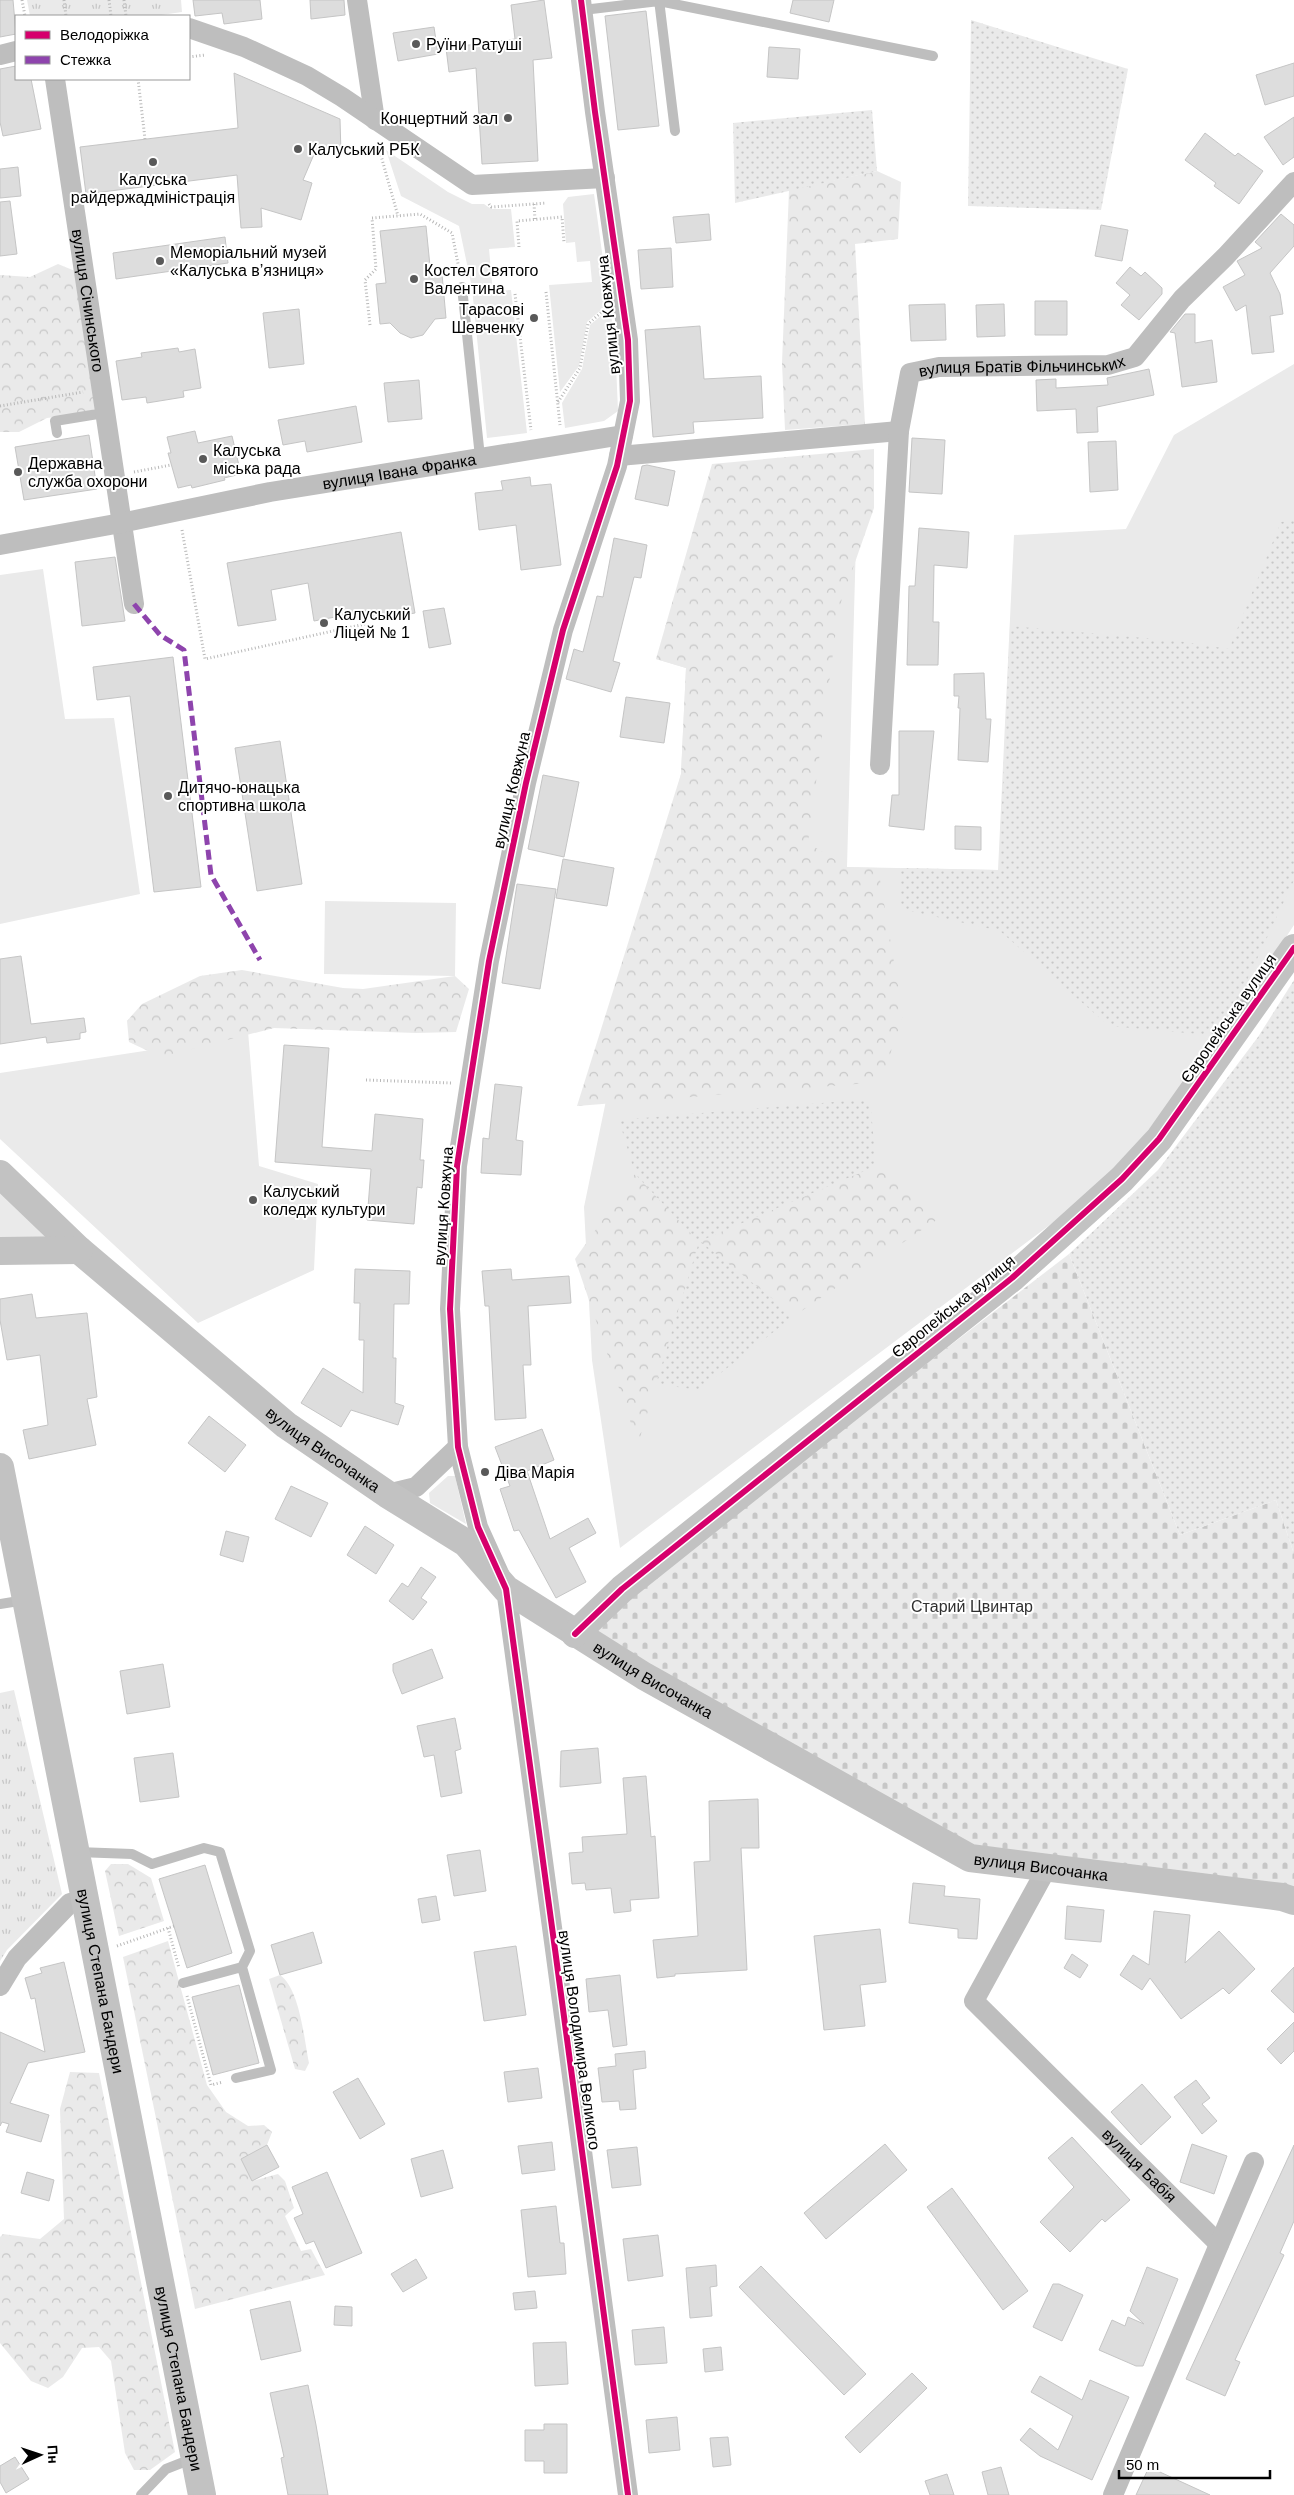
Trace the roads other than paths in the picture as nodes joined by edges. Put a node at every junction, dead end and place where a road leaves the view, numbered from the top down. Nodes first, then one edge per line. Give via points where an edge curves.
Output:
1 (357, 0) edge
2 (659, 1) edge
3 (582, 5) edge
4 (190, 28) edge
5 (15, 51) edge
6 (0, 55) edge
7 (933, 56) dead end
8 (55, 80) edge
9 (375, 129) junction
10 (675, 131) dead end
11 (605, 178) junction
12 (1294, 182) edge
13 (462, 287) road end
14 (104, 413) junction
15 (899, 431) junction
16 (57, 433) dead end
17 (623, 435) junction
18 (619, 456) junction
19 (480, 457) junction
20 (122, 523) junction
21 (0, 545) edge
22 (134, 604) dead end
23 (880, 765) dead end
24 (1294, 948) edge
25 (0, 1174) edge
26 (80, 1250) junction
27 (0, 1252) edge
28 (458, 1447) junction
29 (2, 1484) edge
30 (387, 1494) junction
31 (506, 1589) junction
32 (26, 1599) junction
33 (0, 1604) edge
34 (575, 1634) junction
35 (76, 1852) junction
36 (1048, 1868) junction
37 (1290, 1896) edge
38 (84, 1900) junction
39 (242, 1967) junction
40 (183, 1983) road end
41 (0, 1986) edge
42 (236, 2078) road end
43 (1254, 2162) dead end
44 (1219, 2244) junction
45 (195, 2458) junction
46 (141, 2495) edge
47 (202, 2495) edge
48 (628, 2495) edge
49 (1113, 2495) edge

1 - 9 street
2 - 3 lane
2 - 7 lane
2 - 10 lane
3 - 11 street, вулиця Ковжуна
4 - 9 street via 244,47 307,76
5 - 6 street
8 - 14 street, вулиця Січинського
9 - 11 street via 472,185
11 - 17 street, вулиця Ковжуна via 628,340 630,401
12 - 15 street, вулиця Братів Фільчинських via 1182,299 1134,356 1108,366 940,367 910,373
13 - 19 lane
14 - 16 lane via 55,421
14 - 20 street, вулиця Січинського
15 - 18 street
15 - 23 street, вулиця Братів Фільчинських
17 - 18 street, вулиця Ковжуна
17 - 19 street, вулиця Івана Франка
18 - 28 street, вулиця Ковжуна via 563,630 526,783 489,961 457,1166 450,1309
19 - 20 street, вулиця Івана Франка via 270,492
20 - 21 street, вулиця Івана Франка
20 - 22 street, вулиця Січинського
24 - 34 street, Європейська вулиця via 1159,1139 1122,1179 1012,1278 622,1589
25 - 26 street, вулиця Височанка
26 - 27 street
26 - 30 street, вулиця Височанка via 286,1425
28 - 30 street via 416,1487
28 - 31 street, вулиця Ковжуна via 478,1527
29 - 32 street, вулиця Степана Бандери
30 - 31 street, вулиця Височанка via 466,1543
31 - 34 street, вулиця Височанка
31 - 48 street, вулиця Володимира Великого
32 - 33 lane
32 - 35 street, вулиця Степана Бандери
34 - 36 street, вулиця Височанка via 970,1858
35 - 38 street, вулиця Степана Бандери
35 - 39 lane via 132,1854 152,1864 204,1848 220,1852 250,1950
36 - 37 street, вулиця Височанка
36 - 44 street, вулиця Бабія via 974,2001
38 - 41 street via 70,1903 17,1958
38 - 45 street, вулиця Степана Бандери
39 - 40 lane
39 - 42 lane via 271,2070
43 - 44 street
44 - 49 street
45 - 46 lane via 166,2469
45 - 47 street, вулиця Степана Бандери

